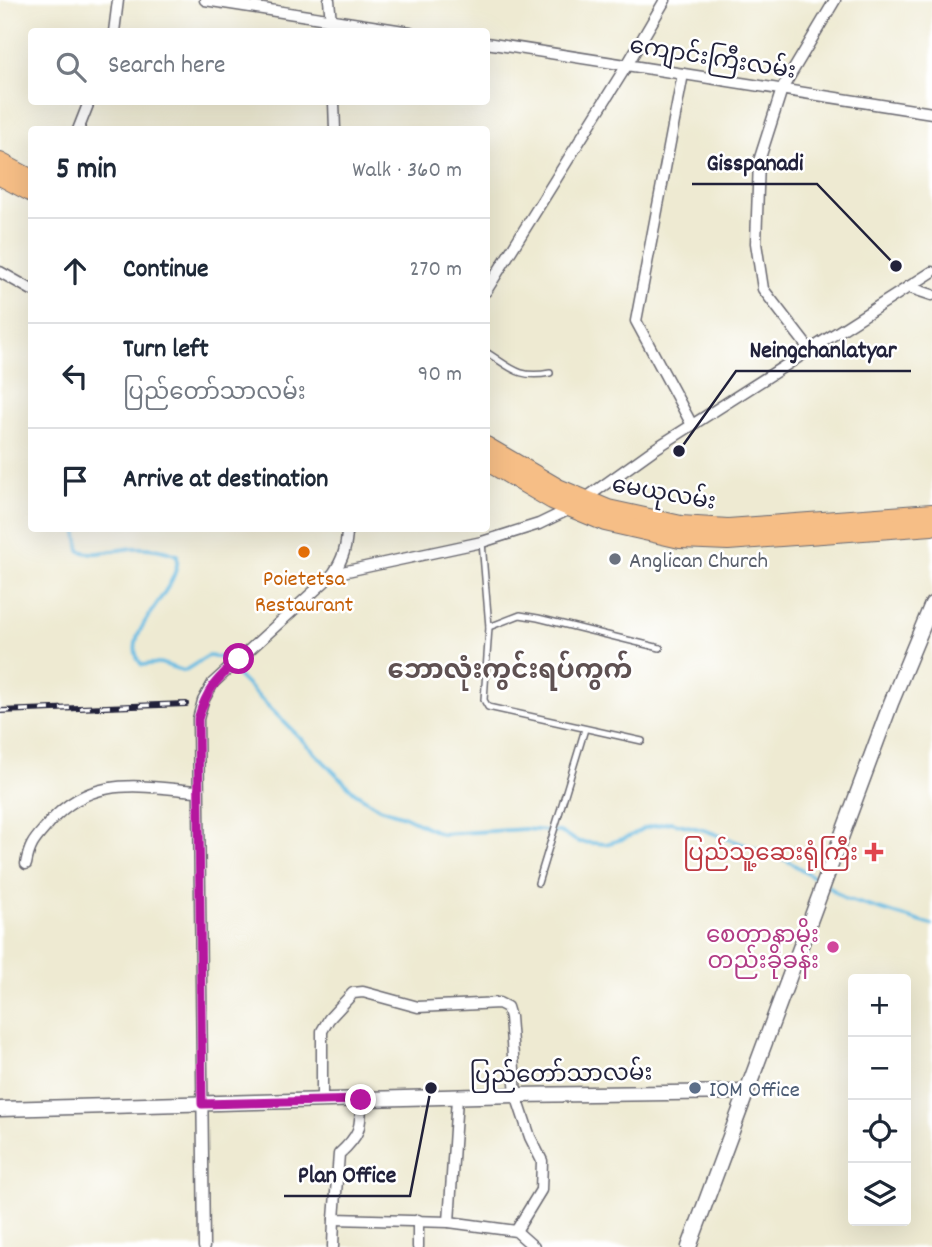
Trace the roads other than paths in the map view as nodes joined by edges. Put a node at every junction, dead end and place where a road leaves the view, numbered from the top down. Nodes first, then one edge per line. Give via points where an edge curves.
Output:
1 (118, 0) edge
2 (205, 0) edge
3 (329, 0) edge
4 (665, 0) edge
5 (835, 0) edge
6 (332, 19) junction
7 (114, 28) edge
8 (332, 28) edge
9 (386, 28) edge
10 (490, 44) edge
11 (627, 65) junction
12 (683, 74) junction
13 (782, 89) junction
14 (88, 105) edge
15 (334, 105) edge
16 (932, 113) edge
17 (80, 126) edge
18 (335, 126) edge
19 (0, 162) edge
20 (0, 176) edge
21 (28, 176) edge
22 (28, 191) edge
23 (0, 272) edge
24 (932, 272) edge
25 (490, 285) edge
26 (908, 287) junction
27 (28, 288) edge
28 (932, 295) edge
29 (810, 349) junction
30 (490, 354) edge
31 (550, 373) dead end
32 (692, 425) junction
33 (490, 448) edge
34 (490, 462) edge
35 (577, 503) junction
36 (932, 513) edge
37 (932, 526) edge
38 (347, 532) edge
39 (482, 542) junction
40 (333, 575) junction
41 (932, 604) edge
42 (489, 626) junction
43 (660, 648) dead end
44 (585, 729) junction
45 (642, 741) dead end
46 (197, 791) junction
47 (26, 864) dead end
48 (538, 883) dead end
49 (746, 1092) junction
50 (516, 1095) junction
51 (457, 1098) junction
52 (361, 1100) junction
53 (322, 1101) junction
54 (202, 1104) junction
55 (0, 1109) edge
56 (334, 1219) junction
57 (418, 1220) junction
58 (449, 1222) junction
59 (516, 1231) junction
60 (204, 1247) edge
61 (333, 1247) edge
62 (418, 1247) edge
63 (534, 1247) edge
64 (689, 1247) edge

1 - 7 street
2 - 6 street
3 - 6 street
4 - 11 street
5 - 13 street
6 - 8 street
6 - 9 street
10 - 11 street, ကျောင်းကြီးလမ်း
11 - 12 street, ကျောင်းကြီးလမ်း
11 - 25 street
12 - 13 street, ကျောင်းကြီးလမ်း
12 - 32 street via 636,321
13 - 16 street, ကျောင်းကြီးလမ်း
13 - 29 street via 759,161 755,243 763,289
14 - 17 street
15 - 18 street
19 - 21 main road
20 - 22 main road
23 - 27 street
24 - 26 street
26 - 28 street
26 - 29 street
29 - 32 street
30 - 31 lane via 523,375
32 - 35 street
33 - 35 main road, မေယုလမ်း
34 - 35 main road, မေယုလမ်း via 552,499
35 - 36 main road, မေယုလမ်း via 681,525 728,528
35 - 37 main road, မေယုလမ်း via 605,522 692,539 728,541
35 - 39 street via 539,524
38 - 40 street via 344,558
39 - 40 street
39 - 42 lane
40 - 46 street via 208,691 198,719
41 - 49 street
42 - 43 lane via 520,615
42 - 44 lane via 484,700 488,707
44 - 45 lane
44 - 48 lane
46 - 47 street via 123,786 94,790 60,811 29,846
46 - 54 street
49 - 50 street, ပြည်တော်သာလမ်း
49 - 64 street
50 - 51 street, ပြည်တော်သာလမ်း
50 - 53 street via 507,1007 499,1003 418,1007 363,992 353,993 322,1031
50 - 59 street via 542,1161 541,1190
51 - 52 street, ပြည်တော်သာလမ်း
51 - 58 street
52 - 53 street, ပြည်တော်သာလမ်း
52 - 56 street via 362,1123 356,1139 339,1154
53 - 54 street, ပြည်တော်သာလမ်း
54 - 55 street, ပြည်တော်သာလမ်း
54 - 60 street
56 - 57 street
56 - 61 street
57 - 58 street
57 - 62 street
58 - 59 street
59 - 63 street

